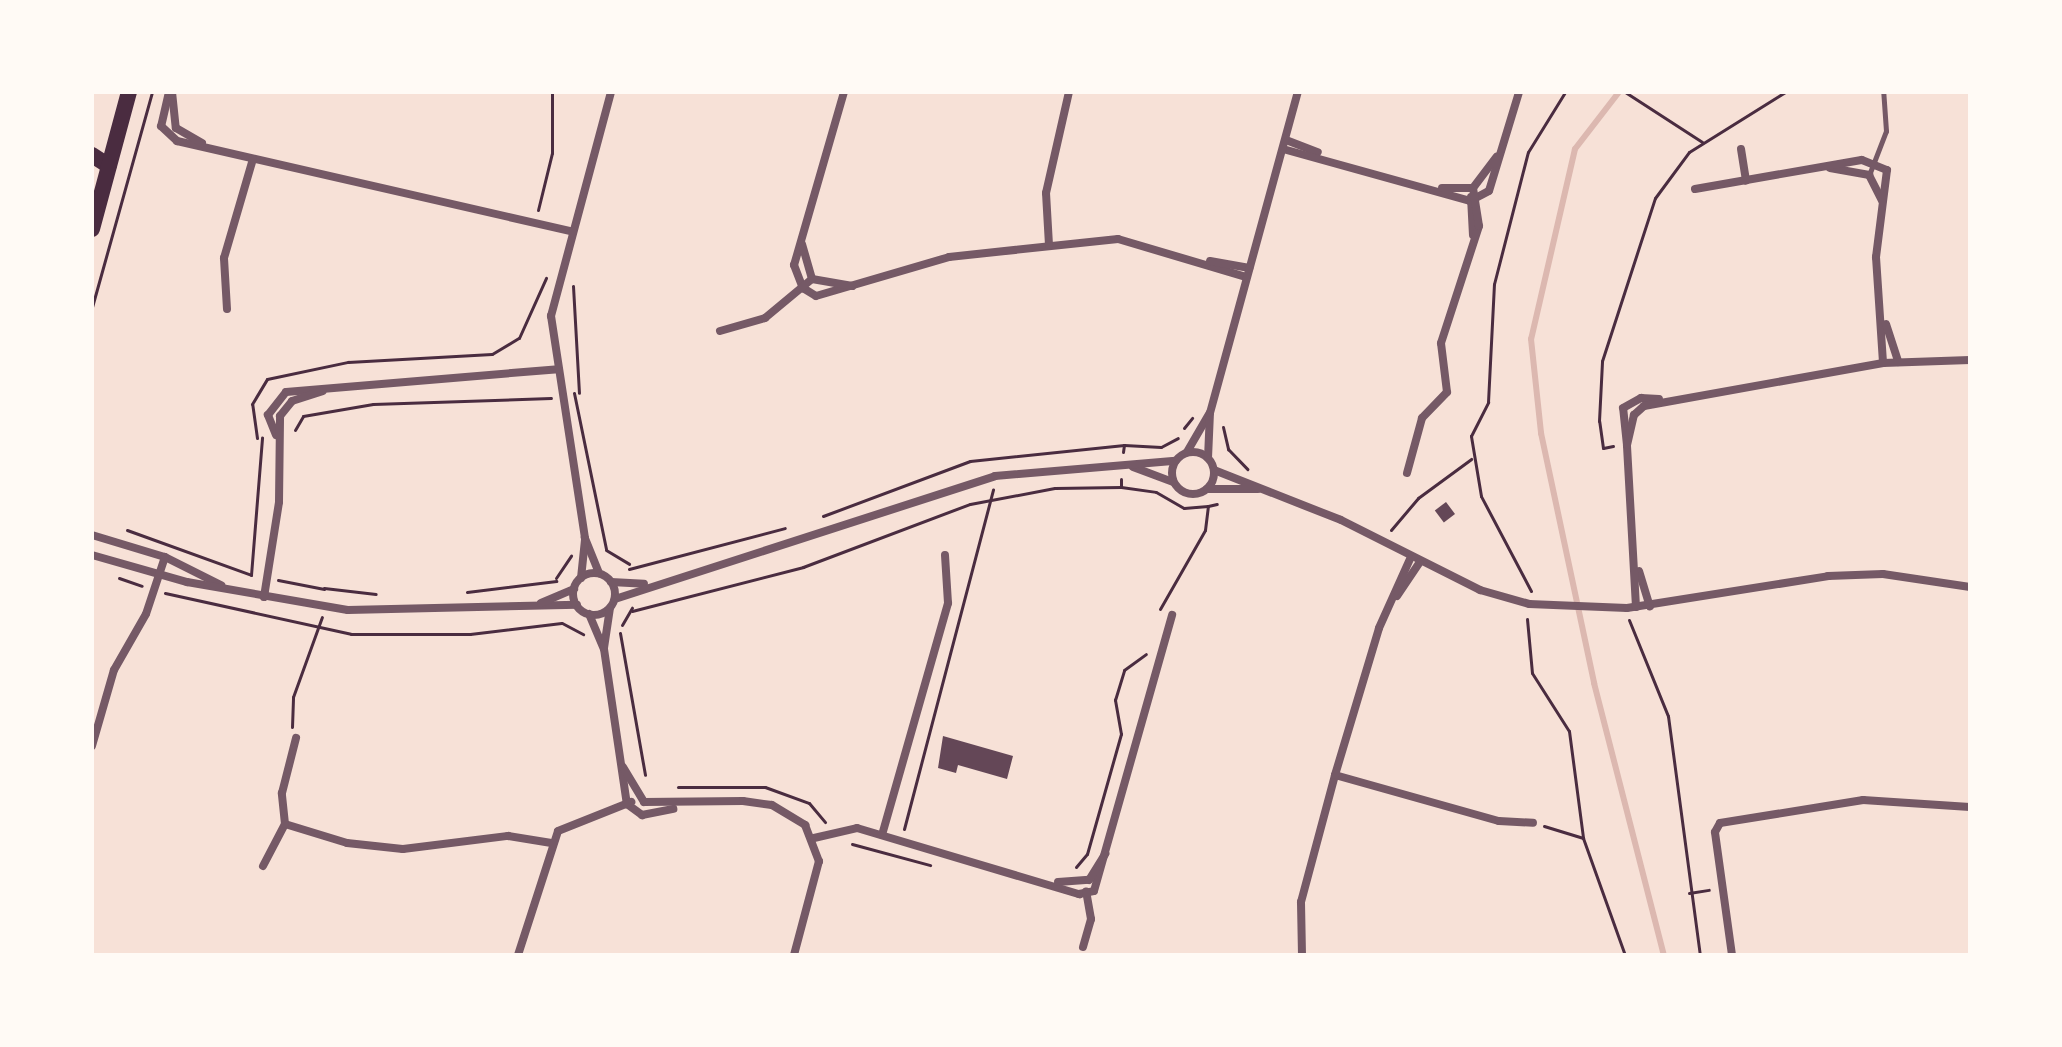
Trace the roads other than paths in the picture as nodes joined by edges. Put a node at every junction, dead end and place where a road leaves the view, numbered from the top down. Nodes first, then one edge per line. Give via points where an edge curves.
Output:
1 (129, 92) edge
2 (170, 92) edge
3 (611, 92) edge
4 (844, 92) edge
5 (1069, 92) edge
6 (1519, 92) edge
7 (1883, 92) edge
8 (1300, 93) edge
9 (1284, 144) junction
10 (1741, 149) dead end
11 (92, 155) edge
12 (1496, 156) junction
13 (253, 159) junction
14 (1876, 162) junction
15 (109, 166) junction
16 (92, 168) edge
17 (1826, 168) junction
18 (1869, 175) junction
19 (1746, 181) junction
20 (1440, 188) junction
21 (1473, 188) junction
22 (1695, 189) dead end
23 (1474, 199) junction
24 (1882, 202) junction
25 (92, 229) edge
26 (573, 232) junction
27 (801, 244) junction
28 (1049, 245) junction
29 (1248, 273) junction
30 (812, 279) junction
31 (857, 286) junction
32 (803, 288) junction
33 (227, 309) dead end
34 (1884, 316) junction
35 (720, 331) dead end
36 (1970, 360) edge
37 (1898, 362) junction
38 (1883, 363) junction
39 (558, 369) junction
40 (1208, 419) junction
41 (1187, 452) junction
42 (1208, 458) junction
43 (1175, 461) junction
44 (1133, 467) junction
45 (1214, 470) junction
46 (1407, 473) dead end
47 (1173, 482) junction
48 (1259, 488) junction
49 (1207, 489) junction
50 (92, 535) edge
51 (585, 538) junction
52 (92, 555) edge
53 (945, 555) dead end
54 (165, 557) junction
55 (1636, 559) junction
56 (1415, 561) junction
57 (599, 573) junction
58 (160, 574) junction
59 (581, 578) junction
60 (611, 582) junction
61 (645, 584) junction
62 (1970, 587) edge
63 (228, 589) junction
64 (574, 589) junction
65 (264, 597) junction
66 (612, 604) junction
67 (536, 605) junction
68 (577, 605) junction
69 (1650, 606) junction
70 (1632, 608) junction
71 (589, 614) junction
72 (1172, 615) dead end
73 (604, 649) junction
74 (296, 738) road end
75 (92, 746) edge
76 (623, 767) junction
77 (1335, 775) junction
78 (638, 797) junction
79 (627, 804) junction
80 (677, 807) junction
81 (1970, 807) edge
82 (1533, 823) road end
83 (285, 824) junction
84 (882, 835) junction
85 (814, 838) junction
86 (551, 843) junction
87 (1106, 854) junction
88 (263, 866) dead end
89 (1048, 881) junction
90 (1083, 883) junction
91 (1087, 893) junction
92 (1083, 947) dead end
93 (518, 955) edge
94 (794, 955) edge
95 (1302, 955) edge
96 (1732, 955) edge

1 - 15 main road
2 - 13 street via 176,128 207,145
3 - 26 street
4 - 27 street
5 - 28 street via 1046,193
6 - 12 street
7 - 14 lane via 1886,131
8 - 9 street
9 - 20 street
9 - 29 street
10 - 19 street
11 - 15 main road
12 - 21 street
12 - 23 street via 1489,191
13 - 26 street
13 - 33 street via 224,258
14 - 17 street
14 - 18 lane
14 - 24 street via 1890,178
15 - 16 main road
15 - 25 main road
17 - 18 street
17 - 19 street
18 - 24 street
19 - 22 street
20 - 21 street
20 - 23 street
21 - 23 street
23 - 46 street via 1474,236 1441,343 1447,392 1422,418
24 - 34 street via 1876,257
26 - 39 street via 551,316
27 - 30 street
27 - 32 street via 794,265
28 - 29 street via 1118,239
28 - 31 street via 949,257
29 - 40 street
30 - 31 street
30 - 32 street
31 - 32 street via 829,297
32 - 35 street via 765,318
34 - 37 street
34 - 38 street
36 - 37 street
37 - 38 street
38 - 55 street via 1664,399 1634,415 1627,445
39 - 51 street
39 - 65 street via 323,390 283,407 276,435 279,502
40 - 41 street
40 - 42 street
41 - 42 street
41 - 43 street
42 - 45 street
43 - 44 street
43 - 47 street
44 - 47 street
44 - 61 street via 991,477 801,544
45 - 48 street
45 - 49 street
47 - 49 street via 1188,494
48 - 49 street
48 - 56 street
50 - 54 street
51 - 57 street
51 - 59 street
52 - 58 street
53 - 84 street via 948,603
54 - 58 street
54 - 63 street
55 - 69 street
55 - 70 street
56 - 70 street via 1529,604
56 - 77 street via 1391,603
57 - 59 street
57 - 60 street
58 - 63 street
58 - 75 street via 114,670
59 - 64 street
60 - 61 street
60 - 66 street
61 - 66 street
62 - 69 street via 1883,574 1828,576
63 - 65 street
64 - 67 street
64 - 68 street
65 - 67 street via 404,613
66 - 71 street
66 - 73 street
67 - 68 street
68 - 71 street
69 - 70 street
71 - 73 street
72 - 87 street
73 - 76 street
74 - 83 street via 282,793
76 - 78 street
76 - 79 street
77 - 82 street via 1499,821
77 - 95 street via 1301,902
78 - 79 street
78 - 80 street
79 - 80 street via 642,815
79 - 86 street via 568,826
80 - 85 street via 772,805 791,812
81 - 96 street via 1863,800 1727,820 1715,832
83 - 86 street via 347,843 403,849 508,836
83 - 88 street
84 - 85 street via 830,832
84 - 89 street
85 - 94 street via 819,861
86 - 93 street
87 - 90 street
87 - 91 street via 1102,881
89 - 90 street
89 - 91 street
90 - 91 street
91 - 92 street via 1091,919

